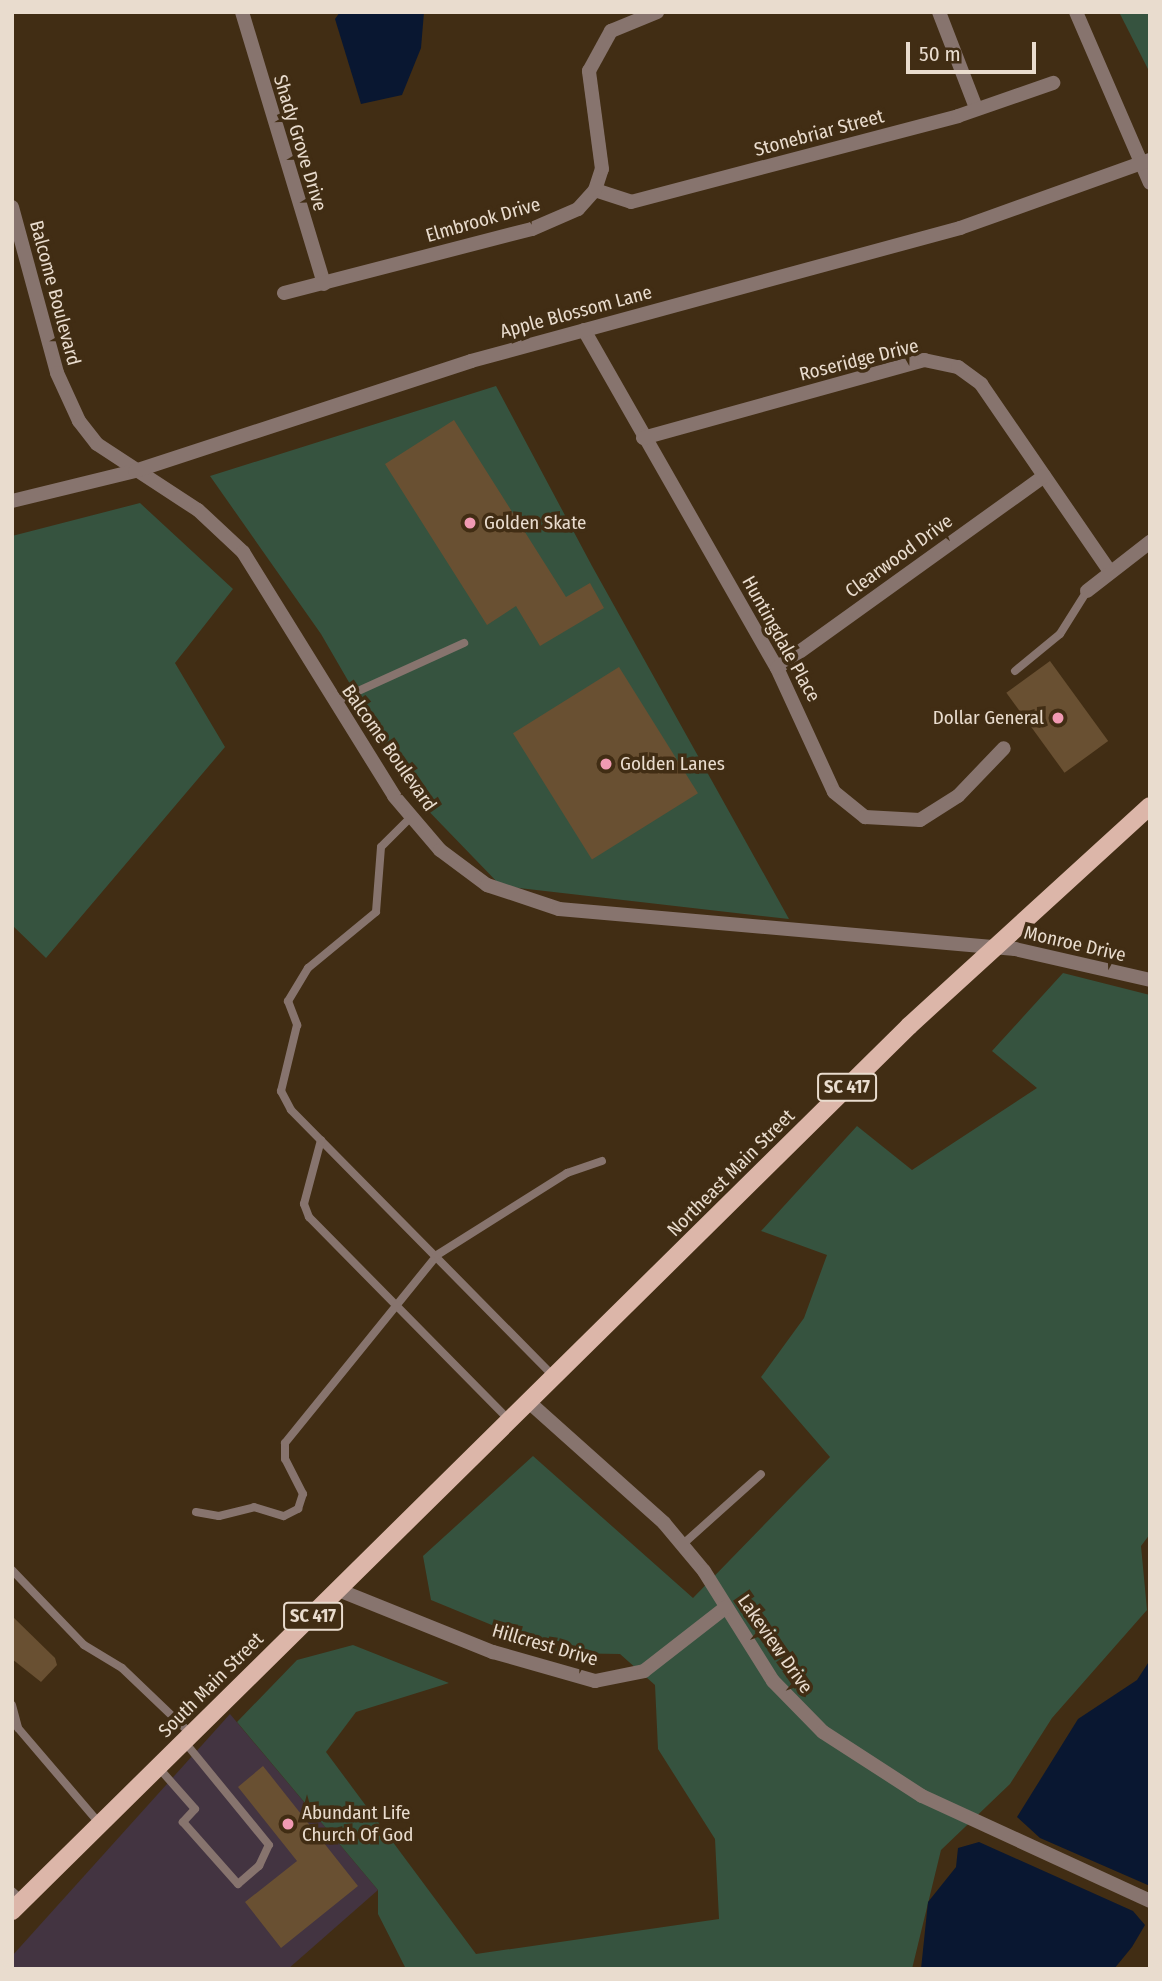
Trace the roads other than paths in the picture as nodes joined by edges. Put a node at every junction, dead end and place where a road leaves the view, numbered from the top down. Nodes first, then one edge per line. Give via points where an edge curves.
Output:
1 (242, 12) edge
2 (657, 12) edge
3 (939, 12) edge
4 (1076, 12) edge
5 (1053, 83) dead end
6 (976, 108) junction
7 (1145, 161) edge
8 (1150, 183) edge
9 (595, 190) junction
10 (12, 207) edge
11 (324, 284) junction
12 (284, 293) dead end
13 (584, 330) junction
14 (643, 438) junction
15 (135, 471) junction
16 (1044, 475) junction
17 (12, 501) edge
18 (1150, 542) edge
19 (1110, 572) junction
20 (1087, 591) joint
21 (464, 643) dead end
22 (777, 668) junction
23 (1015, 671) dead end
24 (332, 703) junction
25 (1004, 748) dead end
26 (1150, 806) edge
27 (411, 817) junction
28 (991, 948) junction
29 (1150, 980) edge
30 (321, 1140) junction
31 (602, 1161) dead end
32 (437, 1255) junction
33 (397, 1302) junction
34 (555, 1378) junction
35 (530, 1403) junction
36 (510, 1421) junction
37 (761, 1474) dead end
38 (196, 1512) dead end
39 (682, 1545) junction
40 (12, 1570) edge
41 (341, 1591) junction
42 (724, 1608) junction
43 (12, 1705) edge
44 (15, 1728) edge
45 (187, 1738) junction
46 (158, 1767) junction
47 (100, 1824) junction
48 (16, 1901) edge
49 (1150, 1901) edge

1 - 11 street, Shady Grove Drive
2 - 9 street via 611,31 589,71 602,150
3 - 6 street
4 - 7 street
5 - 6 street, Stonebriar Street
6 - 9 street, Stonebriar Street via 631,202
7 - 8 street
7 - 13 street, Apple Blossom Lane via 960,228
9 - 11 street, Elmbrook Drive via 578,209 532,229
10 - 15 street, Balcome Boulevard via 64,393 97,444
11 - 12 street, Elmbrook Drive
13 - 14 street, Huntingdale Place
13 - 15 street, Apple Blossom Lane
14 - 16 street, Roseridge Drive via 924,360 958,367 981,384
14 - 22 street, Huntingdale Place
15 - 17 street, Apple Blossom Lane
15 - 24 street, Balcome Boulevard via 198,510 243,552
16 - 19 street, Roseridge Drive
16 - 22 street, Clearwood Drive
18 - 19 street
19 - 20 street
20 - 23 lane via 1060,634
21 - 24 lane
22 - 25 street, Huntingdale Place via 834,792 865,817 920,820 958,796
24 - 27 street, Balcome Boulevard
26 - 28 main road, Northeast Main Street / SC 417
27 - 28 street, Balcome Boulevard via 471,874 540,906
27 - 30 lane via 381,847 376,912 308,968 288,1001 297,1025 281,1091
28 - 29 street, Monroe Drive
28 - 34 main road, Northeast Main Street / SC 417
30 - 32 lane
30 - 33 lane via 304,1204 309,1217
31 - 32 lane via 567,1172
32 - 33 lane
32 - 34 lane
33 - 36 lane
33 - 38 lane via 285,1443 285,1459 303,1494 298,1509 284,1516 254,1507 219,1516
34 - 35 main road, Northeast Main Street / SC 417
35 - 36 main road, South Main Street / SC 417
35 - 39 street, Lakeview Drive via 612,1471
36 - 41 main road, South Main Street / SC 417
37 - 39 lane
39 - 42 street, Lakeview Drive
40 - 45 lane via 84,1645 122,1668
41 - 42 street, Hillcrest Drive via 493,1652 595,1682 644,1671
41 - 45 main road, South Main Street / SC 417
42 - 49 street, Lakeview Drive via 790,1700 856,1758 922,1796
43 - 44 lane
44 - 47 lane
45 - 46 main road, South Main Street / SC 417
45 - 46 lane via 269,1845 259,1866 238,1884 183,1822 195,1809
46 - 47 main road, South Main Street / SC 417
47 - 48 main road, South Main Street / SC 417

